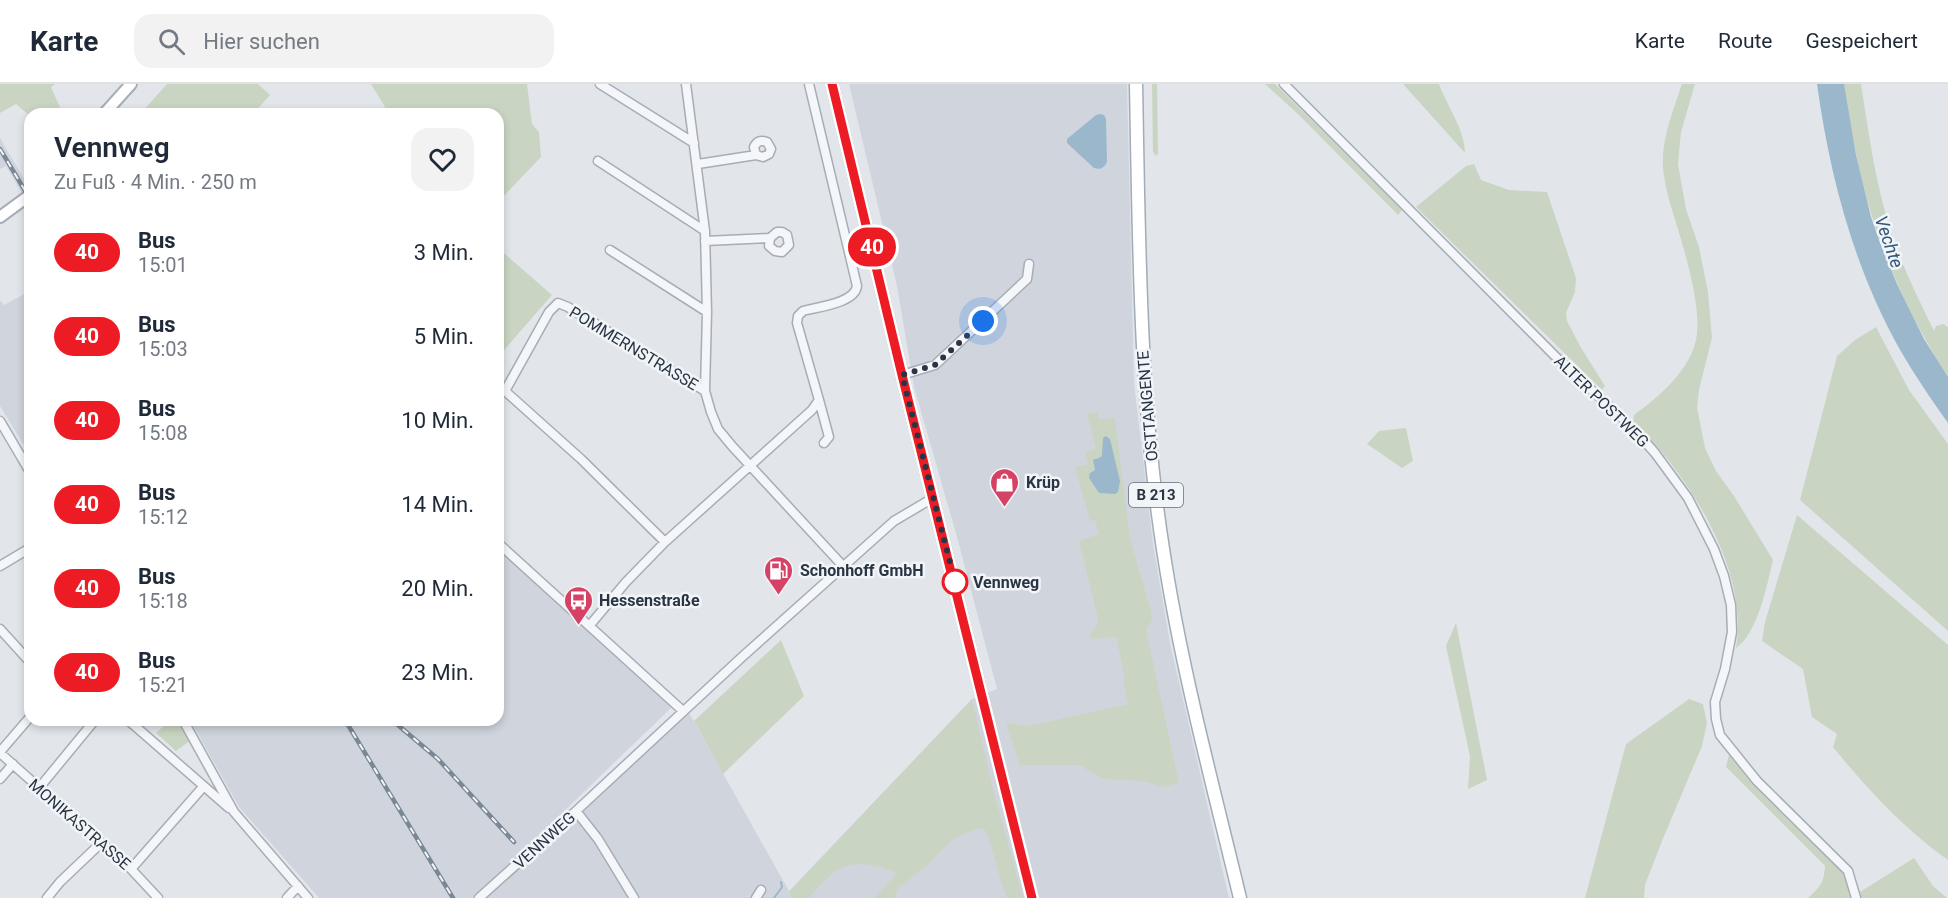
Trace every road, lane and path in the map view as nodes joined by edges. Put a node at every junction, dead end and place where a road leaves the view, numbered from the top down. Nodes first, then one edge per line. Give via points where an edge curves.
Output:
1 (131, 84) edge
2 (600, 84) edge
3 (686, 84) edge
4 (809, 84) edge
5 (832, 84) edge
6 (1136, 84) edge
7 (1284, 84) edge
8 (109, 108) edge
9 (694, 143) junction
10 (756, 155) dead end
11 (598, 161) dead end
12 (698, 164) junction
13 (24, 199) edge
14 (0, 217) edge
15 (705, 231) junction
16 (770, 238) dead end
17 (705, 241) junction
18 (610, 250) dead end
19 (1029, 264) dead end
20 (707, 312) junction
21 (902, 375) junction
22 (705, 391) junction
23 (819, 399) junction
24 (0, 421) edge
25 (824, 443) dead end
26 (24, 462) edge
27 (750, 465) junction
28 (933, 498) junction
29 (665, 542) junction
30 (504, 548) edge
31 (24, 552) edge
32 (0, 566) edge
33 (843, 566) junction
34 (590, 625) junction
35 (0, 629) edge
36 (24, 655) edge
37 (683, 711) junction
38 (24, 724) edge
39 (90, 726) edge
40 (135, 726) edge
41 (186, 726) edge
42 (0, 753) edge
43 (13, 764) junction
44 (0, 779) edge
45 (203, 787) junction
46 (39, 788) junction
47 (576, 811) junction
48 (234, 812) junction
49 (102, 843) junction
50 (131, 869) junction
51 (298, 886) junction
52 (47, 898) edge
53 (158, 898) edge
54 (287, 898) edge
55 (308, 898) edge
56 (479, 898) edge
57 (633, 898) edge
58 (1032, 898) edge
59 (1240, 898) edge
60 (1856, 898) edge

1 - 8 street
2 - 9 street
3 - 9 street
4 - 23 street via 857,286 849,299 803,310 798,316
5 - 21 street
6 - 59 main road, OSTTANGENTE / B 213 via 1144,376 1162,548 1180,646
7 - 60 street, ALTER POSTWEG via 1552,353 1633,428 1688,498 1714,549 1731,605 1732,632 1715,702 1720,735 1757,781 1848,871
9 - 12 street
10 - 12 street
11 - 15 street
12 - 15 street
13 - 14 street
15 - 17 street
16 - 17 street
17 - 20 street
18 - 20 street
19 - 21 street via 1027,279 935,365
20 - 22 street
21 - 28 street
22 - 27 street via 718,429
22 - 29 street, POMMERNSTRASSE via 558,303 549,312 505,391
23 - 25 street via 829,437
23 - 27 street via 812,410
24 - 26 street
27 - 29 street
27 - 33 street
28 - 33 street, VENNWEG via 900,516
28 - 58 street
29 - 34 street
30 - 34 street
31 - 32 street
33 - 37 street, VENNWEG
34 - 37 street
35 - 36 street
37 - 47 street, VENNWEG
38 - 42 street
39 - 46 street
40 - 45 street
41 - 48 street
42 - 43 street, MONIKASTRASSE
43 - 44 street
43 - 46 street, MONIKASTRASSE
45 - 48 street
45 - 50 street
46 - 49 street, MONIKASTRASSE
47 - 56 street, VENNWEG
47 - 57 street
48 - 51 street
49 - 50 street, MONIKASTRASSE
49 - 52 street
50 - 53 street, MONIKASTRASSE
51 - 54 street
51 - 55 street

